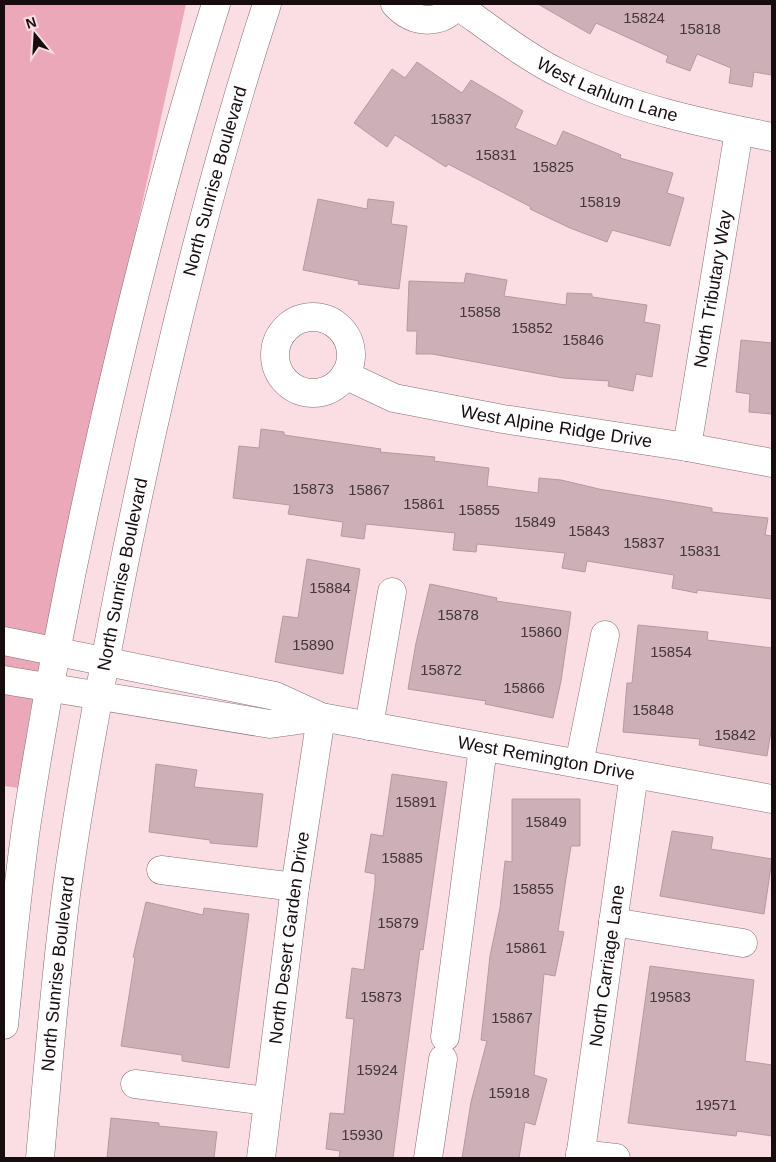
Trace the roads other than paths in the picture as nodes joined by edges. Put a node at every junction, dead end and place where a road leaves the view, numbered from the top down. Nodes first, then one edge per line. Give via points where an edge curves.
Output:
1 (216, 4) edge
2 (267, 4) edge
3 (395, 4) edge
4 (458, 5) edge
5 (739, 131) junction
6 (772, 137) edge
7 (345, 375) dead end
8 (687, 447) junction
9 (772, 464) edge
10 (392, 592) dead end
11 (605, 635) dead end
12 (4, 641) edge
13 (56, 651) junction
14 (94, 659) junction
15 (4, 680) edge
16 (74, 692) junction
17 (321, 717) junction
18 (369, 726) junction
19 (483, 746) junction
20 (579, 764) junction
21 (634, 774) junction
22 (772, 799) edge
23 (161, 870) dead end
24 (296, 887) junction
25 (613, 922) junction
26 (743, 943) dead end
27 (4, 1025) edge
28 (135, 1084) dead end
29 (267, 1100) junction
30 (580, 1156) edge
31 (40, 1158) edge
32 (261, 1158) edge
33 (428, 1158) edge
34 (616, 1158) edge

1 - 13 street, North Sunrise Boulevard via 162,184 127,324 87,495
2 - 14 street, North Sunrise Boulevard via 174,330 137,498
3 - 4 street, West Lahlum Lane via 403,13 426,21 449,14
4 - 5 street, West Lahlum Lane via 505,40 564,76 628,103
5 - 6 street, West Lahlum Lane
5 - 8 street, North Tributary Way
7 - 8 street, West Alpine Ridge Drive via 394,398 503,419
8 - 9 street, West Alpine Ridge Drive
10 - 18 street
11 - 20 street
12 - 13 street, West Remington Drive
13 - 14 street, West Remington Drive
13 - 16 street, North Sunrise Boulevard
14 - 16 street, North Sunrise Boulevard
14 - 17 street, West Remington Drive via 275,696
15 - 16 street, West Remington Drive
16 - 17 street, West Remington Drive via 270,724
16 - 27 street, North Sunrise Boulevard via 28,821
16 - 31 street, North Sunrise Boulevard via 67,889
17 - 18 street, West Remington Drive
17 - 24 street, North Desert Garden Drive
18 - 19 street, West Remington Drive
19 - 20 street, West Remington Drive
19 - 33 street
20 - 21 street, West Remington Drive
21 - 22 street, West Remington Drive
21 - 25 street, North Carriage Lane
23 - 24 street
24 - 29 street, North Desert Garden Drive
25 - 26 street
25 - 30 street, North Carriage Lane
28 - 29 street
29 - 32 street, North Desert Garden Drive
30 - 34 street

